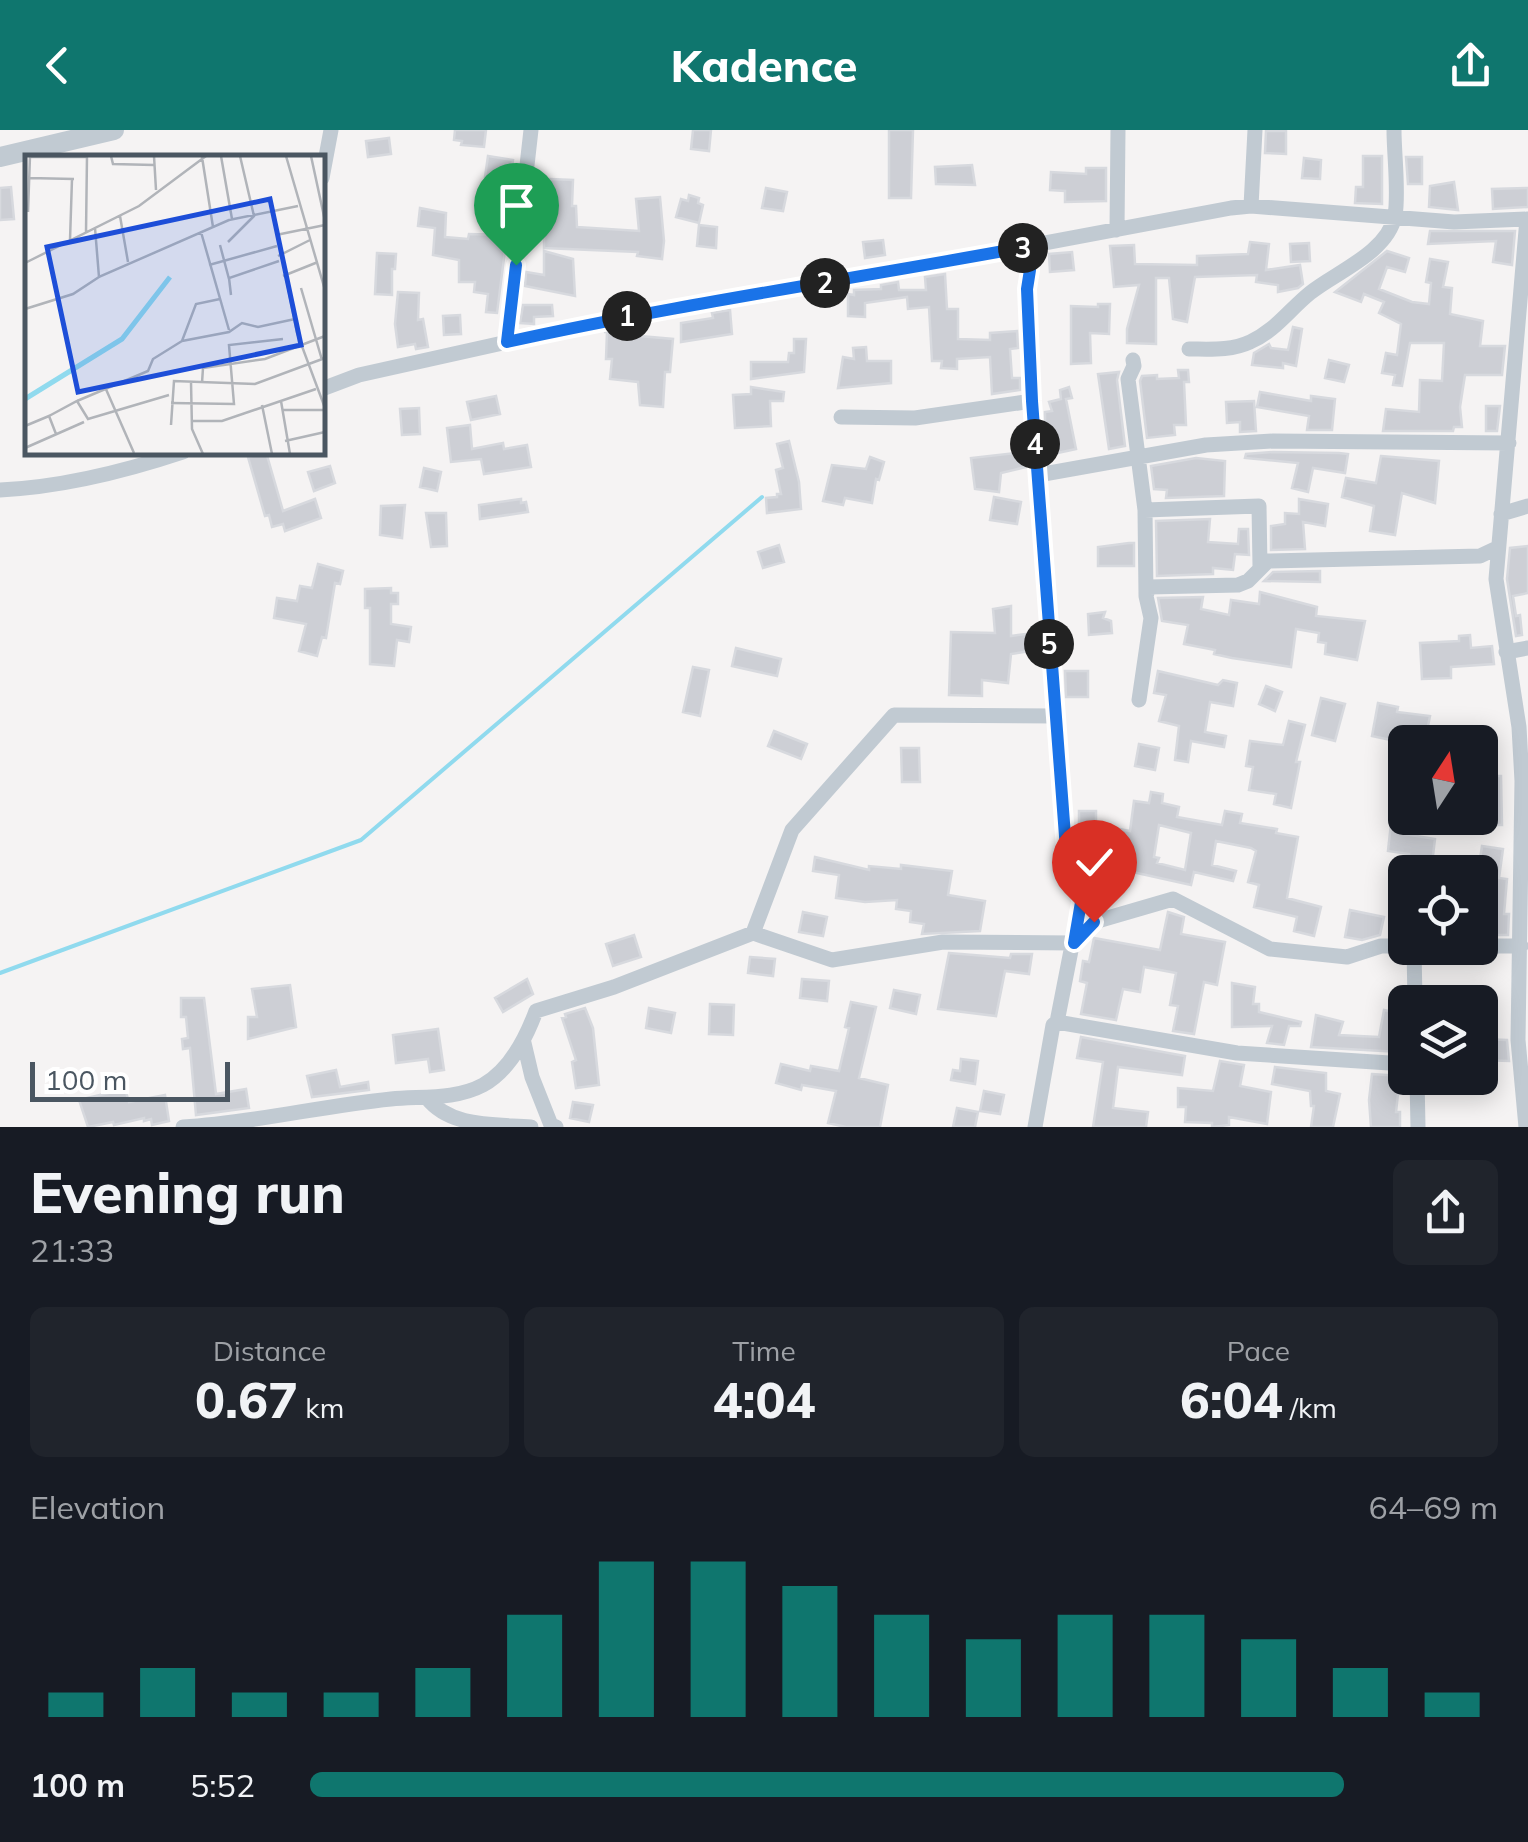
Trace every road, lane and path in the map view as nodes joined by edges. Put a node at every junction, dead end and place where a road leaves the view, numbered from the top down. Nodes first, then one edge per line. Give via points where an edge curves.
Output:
1 (114, 130) edge
2 (331, 130) edge
3 (532, 130) edge
4 (1118, 130) edge
5 (1255, 130) edge
6 (1394, 130) edge
7 (0, 157) edge
8 (325, 162) edge
9 (1251, 206) junction
10 (1395, 218) junction
11 (1528, 219) edge
12 (1117, 230) junction
13 (1026, 247) junction
14 (507, 342) junction
15 (1188, 349) dead end
16 (1133, 360) dead end
17 (1522, 372) edge
18 (325, 388) edge
19 (1032, 401) junction
20 (841, 417) dead end
21 (1509, 443) junction
22 (173, 455) edge
23 (1138, 458) junction
24 (1038, 476) junction
25 (0, 490) edge
26 (1528, 506) edge
27 (1145, 510) junction
28 (1501, 514) junction
29 (1497, 548) junction
30 (1480, 556) junction
31 (1260, 566) junction
32 (1496, 579) junction
33 (1146, 596) junction
34 (1528, 648) edge
35 (1506, 652) junction
36 (1139, 700) dead end
37 (1056, 716) junction
38 (754, 933) junction
39 (1074, 943) junction
40 (1388, 946) edge
41 (1498, 946) edge
42 (1521, 946) junction
43 (1058, 1022) junction
44 (524, 1043) junction
45 (1388, 1063) edge
46 (1417, 1095) edge
47 (427, 1098) junction
48 (183, 1127) edge
49 (531, 1127) edge
50 (556, 1127) edge
51 (1036, 1127) edge
52 (1418, 1127) edge
53 (1526, 1127) edge

1 - 7 street
2 - 8 street
3 - 14 street
4 - 12 street
5 - 9 street
6 - 10 street
9 - 10 street
9 - 12 street
10 - 11 street
10 - 15 street via 1362,258 1275,327 1230,348
11 - 17 street
12 - 13 street
13 - 14 street
13 - 19 street
14 - 18 street
16 - 23 street via 1128,379
17 - 21 street
19 - 20 street via 914,418
19 - 24 street
21 - 23 street via 1273,441
21 - 28 street
22 - 25 street via 102,477
23 - 24 street
23 - 27 street
24 - 37 street
26 - 28 street
27 - 31 street via 1259,506
27 - 33 street
28 - 29 street
29 - 30 street
29 - 32 street
30 - 31 street
30 - 32 street
31 - 33 street via 1238,586 1150,587
32 - 35 street
33 - 36 street via 1150,618
34 - 35 street
35 - 42 street via 1522,781
37 - 38 street via 894,715 792,830
37 - 39 street via 1066,849 1085,879
38 - 39 street via 832,960 942,942
38 - 44 street via 536,1011
39 - 40 street via 1094,922 1173,899 1270,949 1347,958
39 - 43 street
41 - 42 street
42 - 53 street via 1518,1040
43 - 45 street via 1237,1054
43 - 51 street
44 - 47 street via 486,1083
44 - 50 street
46 - 52 street
47 - 48 street
47 - 49 street via 438,1116 456,1123

